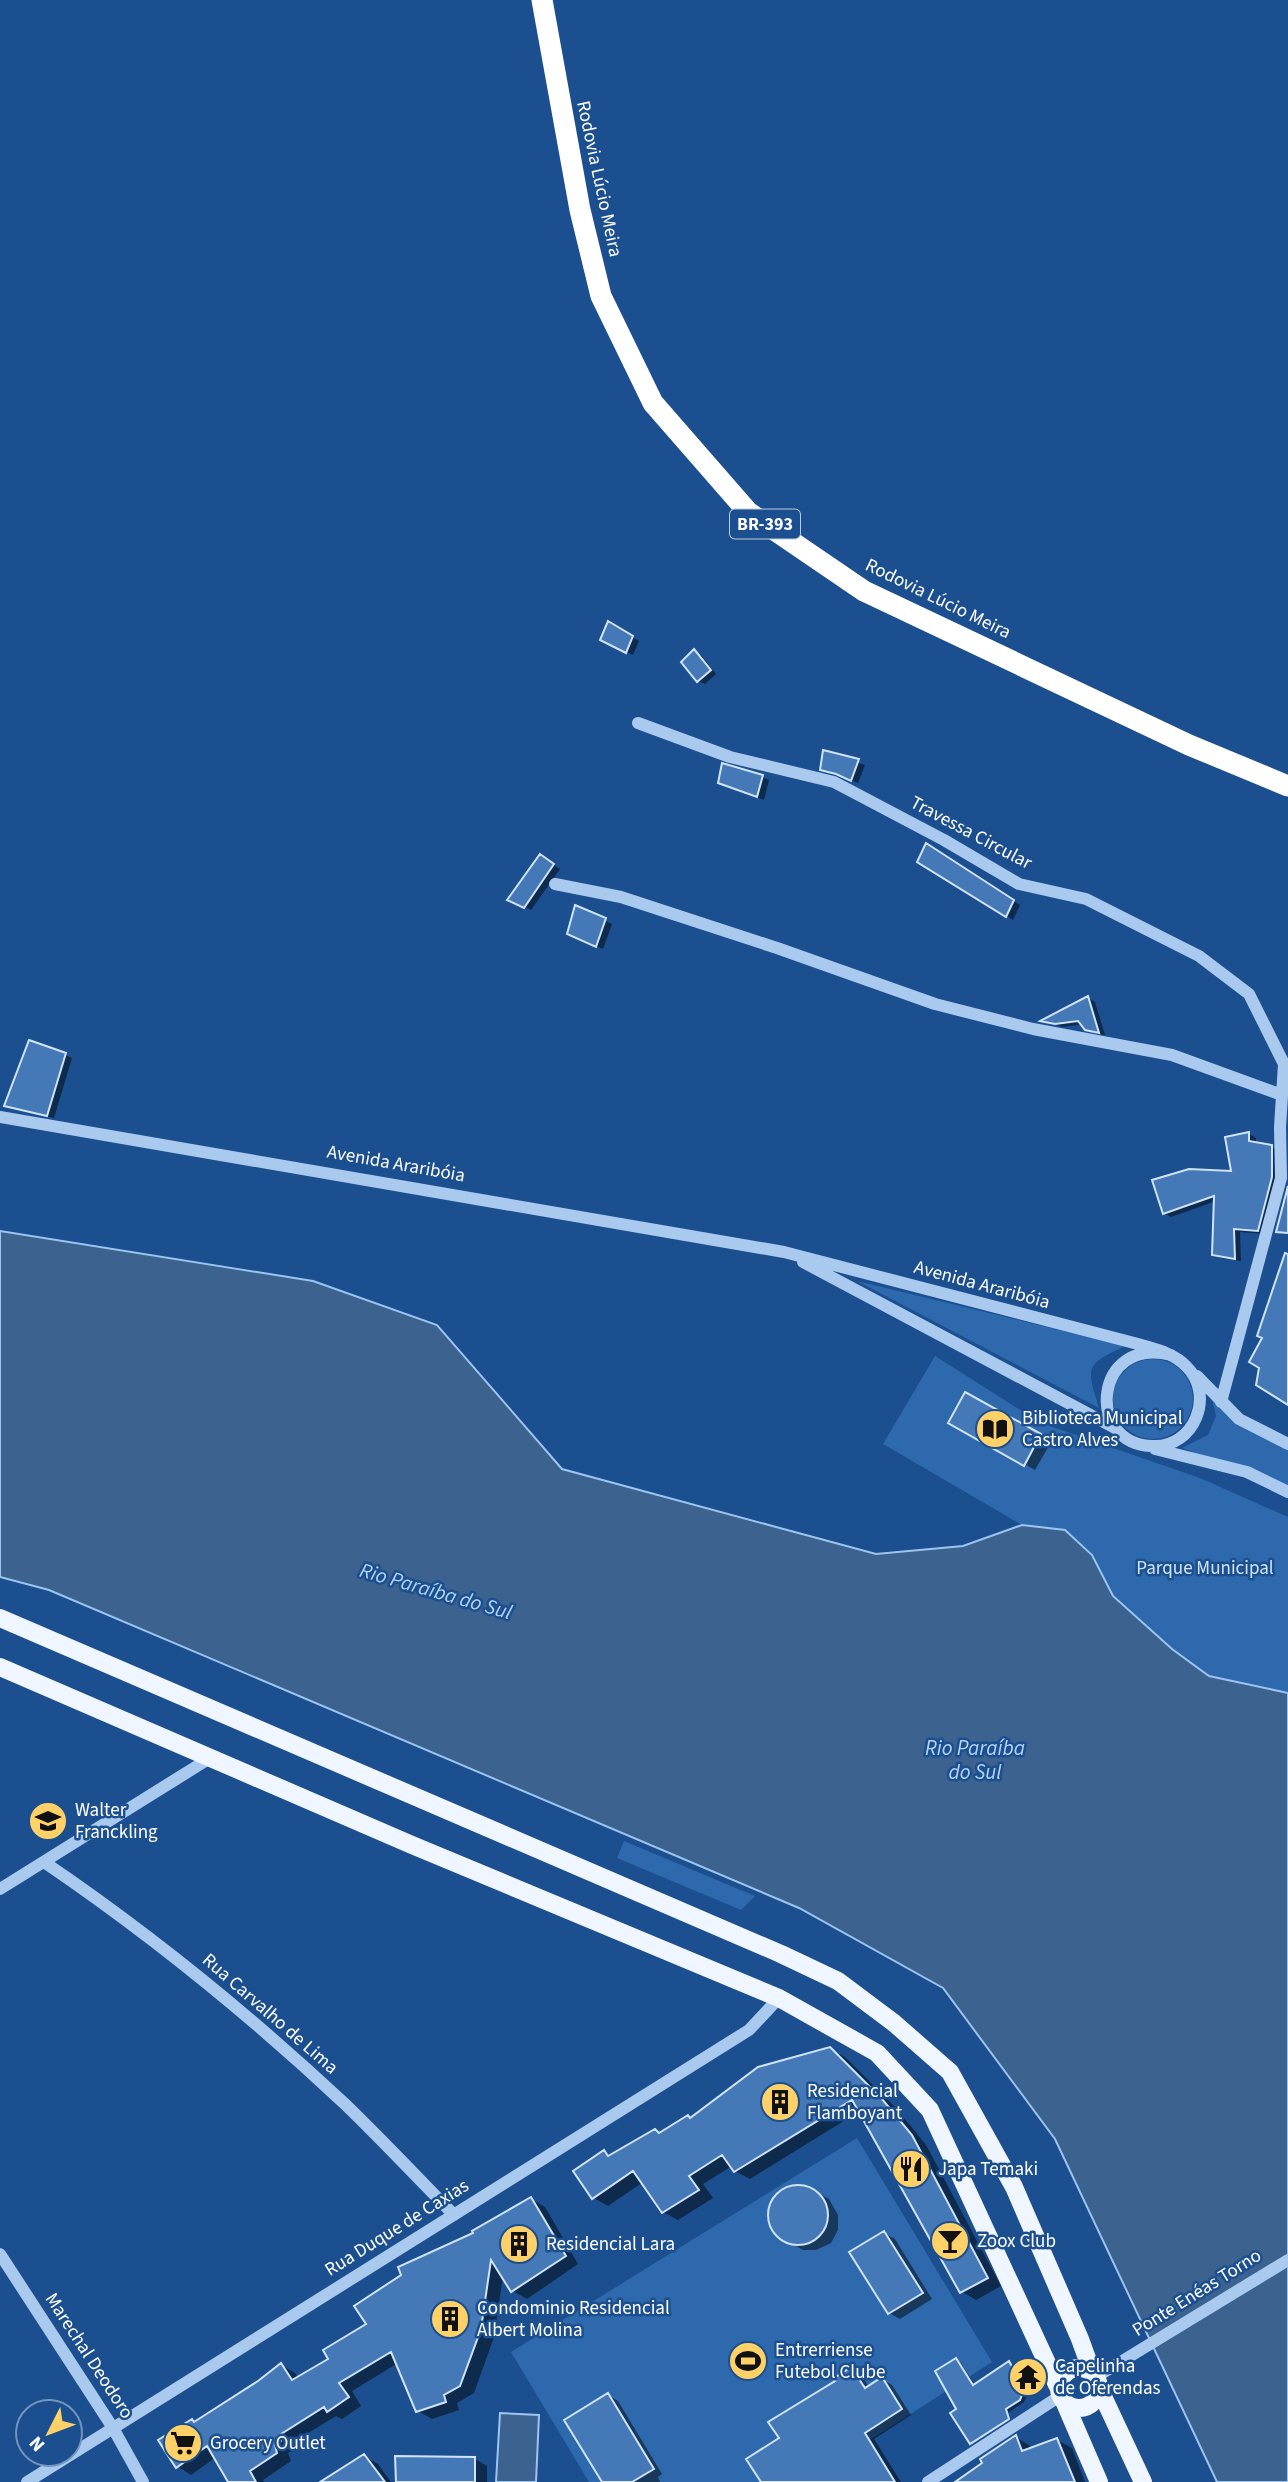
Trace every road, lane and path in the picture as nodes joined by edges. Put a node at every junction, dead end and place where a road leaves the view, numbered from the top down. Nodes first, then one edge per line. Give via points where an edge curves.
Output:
1 (542, 0) edge
2 (638, 723) dead end
3 (1288, 786) edge
4 (555, 884) dead end
5 (1282, 1095) junction
6 (0, 1117) edge
7 (784, 1252) junction
8 (1171, 1355) junction
9 (1184, 1363) junction
10 (1221, 1402) junction
11 (1116, 1429) junction
12 (1288, 1444) edge
13 (1141, 1445) junction
14 (1288, 1492) edge
15 (0, 1618) edge
16 (0, 1667) edge
17 (210, 1758) junction
18 (44, 1862) junction
19 (0, 1889) edge
20 (779, 1998) junction
21 (454, 2215) junction
22 (0, 2253) edge
23 (1288, 2260) edge
24 (1096, 2380) junction
25 (1061, 2395) junction
26 (113, 2428) junction
27 (27, 2482) edge
28 (143, 2482) edge
29 (928, 2482) edge
30 (1099, 2482) edge
31 (1143, 2482) edge

1 - 3 highway, Rodovia Lúcio Meira / BR-393 via 580,211 601,296 653,403 748,512 864,591 1189,745
2 - 5 street, Travessa Circular via 730,757 834,782 1019,884 1086,899 1199,956 1249,994 1284,1064
4 - 5 street via 621,897 935,1004 1033,1029 1171,1055
5 - 10 street, Travessa Circular via 1281,1178
6 - 7 street, Avenida Araribóia
7 - 8 street, Avenida Araribóia
7 - 11 street, Avenida Araribóia
8 - 9 street
8 - 11 street via 1134,1355 1115,1371 1106,1393
9 - 10 street
9 - 13 street via 1200,1391 1195,1421 1172,1443
10 - 12 street via 1239,1419
11 - 13 street
13 - 14 street via 1247,1472
15 - 24 main road via 838,1981 950,2072 1014,2187
16 - 17 main road
17 - 18 street
17 - 20 main road
18 - 19 street
18 - 21 street, Rua Carvalho de Lima via 109,1906 235,2007 345,2105
20 - 21 street, Rua Duque de Caxias via 749,2031
20 - 25 main road via 877,2053 930,2110
21 - 26 street, Rua Duque de Caxias
22 - 26 street, Marechal Deodoro
23 - 24 street, Ponte Enéas Torno
24 - 25 main road via 1079,2367 1066,2371 1059,2382
24 - 25 main road via 1094,2402 1082,2408 1069,2406
24 - 31 main road
25 - 29 street
25 - 30 main road
26 - 27 street, Rua Duque de Caxias
26 - 28 street, Marechal Deodoro

